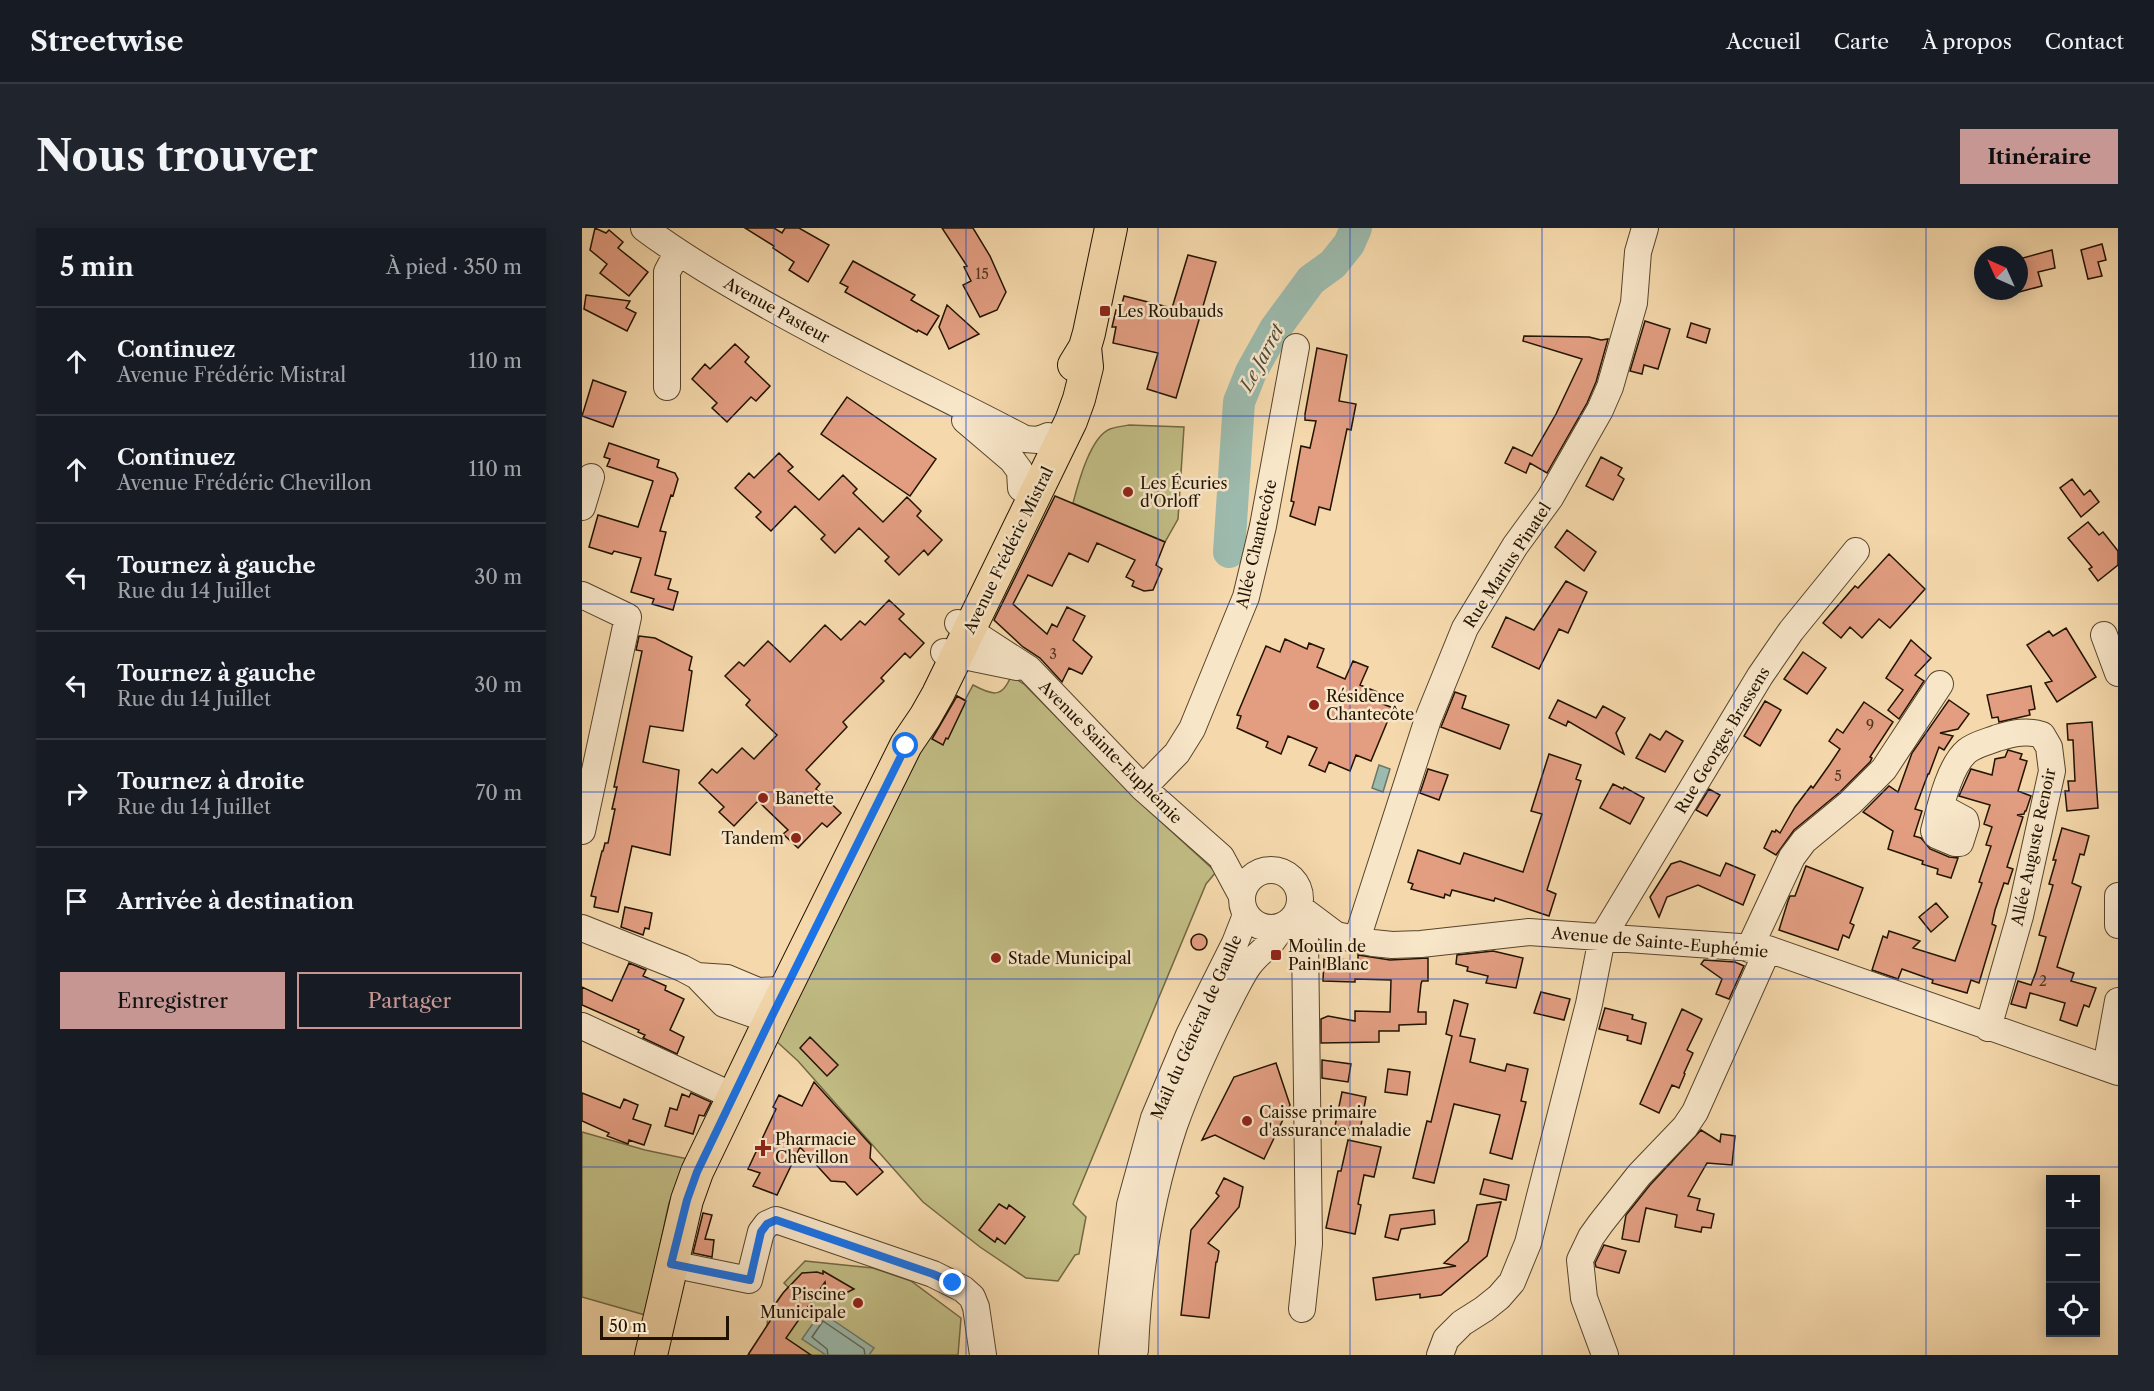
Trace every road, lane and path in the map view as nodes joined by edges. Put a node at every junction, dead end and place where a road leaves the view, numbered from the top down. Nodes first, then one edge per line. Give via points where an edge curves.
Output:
1 (644, 228) edge
2 (1111, 228) edge
3 (1645, 228) edge
4 (676, 253) junction
5 (1296, 347) dead end
6 (915, 385) junction
7 (667, 387) dead end
8 (960, 416) junction
9 (1049, 450) junction
10 (591, 477) dead end
11 (1021, 488) junction
12 (582, 507) edge
13 (1856, 551) dead end
14 (582, 595) edge
15 (2104, 635) dead end
16 (957, 640) junction
17 (2118, 673) edge
18 (1940, 684) dead end
19 (1143, 788) junction
20 (1941, 807) dead end
21 (582, 831) edge
22 (1221, 857) junction
23 (1262, 871) junction
24 (2118, 896) edge
25 (1244, 906) junction
26 (1291, 919) junction
27 (2118, 925) edge
28 (582, 928) edge
29 (1602, 938) junction
30 (1357, 939) junction
31 (1758, 949) junction
32 (697, 976) junction
33 (2118, 1001) edge
34 (771, 1003) junction
35 (724, 1004) junction
36 (582, 1026) edge
37 (1988, 1028) junction
38 (755, 1050) junction
39 (2112, 1070) edge
40 (733, 1096) junction
41 (671, 1264) junction
42 (1302, 1309) dead end
43 (1124, 1353) edge
44 (651, 1355) edge
45 (983, 1355) edge
46 (1440, 1355) edge
47 (1605, 1355) edge

1 - 4 street, Avenue Pasteur
2 - 9 main road, Avenue Frédéric Mistral via 1085,347 1074,365
3 - 30 street, Rue Marius Pinatel via 1638,252 1634,303 1610,387 1550,498 1515,546 1465,628 1428,719
4 - 6 street, Avenue Pasteur via 800,325
4 - 7 street via 667,272
5 - 19 street, Allée Chantecôte via 1246,597 1192,729 1177,753
6 - 8 street, Avenue Pasteur
6 - 9 street, Avenue Pasteur via 1025,439 1038,440
8 - 9 street, Avenue Pasteur
8 - 11 street, Avenue Pasteur via 1012,460 1020,471
9 - 11 main road, Avenue Frédéric Mistral
9 - 16 main road, Avenue Frédéric Mistral
10 - 12 street
11 - 16 main road, Avenue Frédéric Mistral
13 - 29 street, Rue Georges Brassens via 1760,676
14 - 21 street via 628,617
15 - 17 street
16 - 19 street, Avenue Sainte-Euphémie via 1029,669
16 - 34 main road, Avenue Frédéric Mistral via 925,717
18 - 31 street via 1884,768 1804,841 1792,857
19 - 22 street, Avenue Sainte-Euphémie
20 - 37 street, Allée Auguste Renoir via 1956,764 1966,751 2011,734 2031,731 2043,735 2052,771 2020,916
22 - 23 street, Avenue Sainte-Euphémie
22 - 25 street, Avenue Sainte-Euphémie
23 - 25 street via 1248,881
23 - 26 street via 1281,871 1296,882 1301,899
24 - 27 street
25 - 26 street via 1253,922 1261,927 1271,929
25 - 43 street, Mail du Général de Gaulle via 1235,943 1189,1035 1154,1118 1130,1205
26 - 30 street, Avenue de Sainte-Euphémie
26 - 42 street via 1305,939 1309,1244
26 - 43 street, Mail du Général de Gaulle via 1274,942 1249,964 1208,1045 1174,1127 1152,1209
28 - 32 street
29 - 30 street, Avenue de Sainte-Euphémie via 1529,932 1421,944 1392,945
29 - 31 street, Avenue de Sainte-Euphémie
29 - 46 street, Rue Georges Brassens via 1528,1243 1512,1282 1446,1339
31 - 37 street, Avenue de Sainte-Euphémie via 1842,974
31 - 47 street via 1695,1112 1601,1223 1580,1260 1584,1298
32 - 34 street via 727,978
32 - 35 street
33 - 39 street
34 - 35 street
34 - 38 main road, Avenue Frédéric Mistral
35 - 38 street
36 - 40 street
37 - 39 street, Avenue de Sainte-Euphémie
38 - 40 main road, Avenue Frédéric Mistral
40 - 41 main road, Avenue Frédéric Mistral via 694,1182
41 - 44 main road, Avenue Frédéric Mistral
41 - 45 street via 750,1280 761,1232 776,1220 963,1288 976,1307

